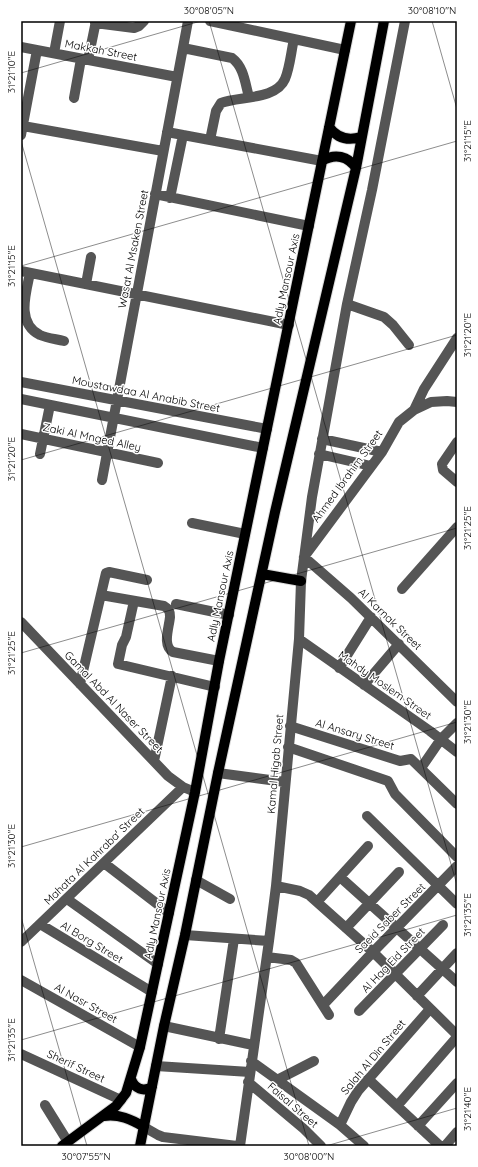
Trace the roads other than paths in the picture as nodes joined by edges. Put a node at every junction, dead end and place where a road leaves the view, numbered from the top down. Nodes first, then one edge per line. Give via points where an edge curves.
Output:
1 (60, 21) edge
2 (144, 21) edge
3 (188, 21) edge
4 (210, 21) edge
5 (351, 21) edge
6 (384, 21) edge
7 (405, 21) edge
8 (96, 22) edge
9 (233, 23) edge
10 (294, 40) junction
11 (21, 47) edge
12 (182, 48) junction
13 (37, 50) junction
14 (345, 50) junction
15 (54, 53) junction
16 (84, 59) junction
17 (177, 77) junction
18 (249, 97) junction
19 (74, 98) dead end
20 (329, 127) junction
21 (22, 131) edge
22 (167, 132) junction
23 (183, 135) junction
24 (361, 137) junction
25 (210, 140) junction
26 (163, 151) junction
27 (322, 161) junction
28 (356, 168) junction
29 (155, 194) junction
30 (170, 198) junction
31 (309, 226) junction
32 (91, 257) dead end
33 (26, 272) edge
34 (86, 284) junction
35 (136, 294) junction
36 (347, 304) junction
37 (289, 325) junction
38 (457, 338) edge
39 (64, 341) dead end
40 (409, 345) dead end
41 (21, 382) edge
42 (21, 399) edge
43 (117, 400) junction
44 (457, 402) edge
45 (50, 405) junction
46 (414, 410) junction
47 (113, 418) junction
48 (267, 429) junction
49 (21, 434) edge
50 (43, 439) junction
51 (322, 439) junction
52 (457, 442) edge
53 (263, 448) junction
54 (107, 452) junction
55 (382, 452) junction
56 (40, 454) dead end
57 (319, 454) junction
58 (158, 462) dead end
59 (371, 466) junction
60 (102, 480) dead end
61 (457, 482) edge
62 (192, 523) dead end
63 (457, 527) edge
64 (246, 534) junction
65 (304, 556) junction
66 (262, 574) junction
67 (148, 580) dead end
68 (301, 581) junction
69 (402, 589) dead end
70 (101, 595) junction
71 (134, 601) junction
72 (176, 604) dead end
73 (229, 615) junction
74 (371, 617) junction
75 (21, 622) edge
76 (299, 640) junction
77 (399, 644) junction
78 (219, 661) junction
79 (340, 668) junction
80 (172, 676) junction
81 (80, 684) junction
82 (364, 685) junction
83 (215, 686) junction
84 (457, 702) edge
85 (457, 723) edge
86 (290, 726) junction
87 (441, 740) junction
88 (288, 747) junction
89 (457, 752) edge
90 (154, 761) junction
91 (421, 768) junction
92 (218, 773) junction
93 (285, 782) junction
94 (183, 787) junction
95 (195, 792) junction
96 (457, 804) edge
97 (367, 816) dead end
98 (368, 846) dead end
99 (457, 856) edge
100 (104, 863) junction
101 (457, 866) edge
102 (399, 872) dead end
103 (340, 877) junction
104 (196, 880) junction
105 (276, 886) junction
106 (438, 886) junction
107 (67, 899) junction
108 (230, 899) dead end
109 (317, 902) junction
110 (370, 903) junction
111 (457, 904) edge
112 (169, 914) junction
113 (40, 924) junction
114 (443, 925) dead end
115 (397, 927) junction
116 (346, 928) junction
117 (185, 935) junction
118 (234, 938) junction
119 (269, 941) junction
120 (21, 942) edge
121 (420, 948) junction
122 (373, 952) junction
123 (457, 953) edge
124 (267, 957) junction
125 (158, 964) junction
126 (443, 969) junction
127 (396, 974) junction
128 (21, 980) edge
129 (457, 982) edge
130 (152, 992) junction
131 (417, 996) junction
132 (323, 1005) junction
133 (430, 1009) junction
134 (359, 1011) dead end
135 (329, 1015) dead end
136 (164, 1026) junction
137 (457, 1036) edge
138 (220, 1038) junction
139 (253, 1046) junction
140 (140, 1047) junction
141 (21, 1054) edge
142 (251, 1061) junction
143 (314, 1061) dead end
144 (156, 1066) junction
145 (249, 1077) junction
146 (131, 1079) junction
147 (368, 1079) junction
148 (277, 1080) junction
149 (457, 1083) edge
150 (152, 1087) junction
151 (121, 1100) junction
152 (45, 1105) dead end
153 (397, 1106) junction
154 (104, 1116) junction
155 (340, 1125) junction
156 (418, 1126) junction
157 (144, 1127) junction
158 (457, 1132) edge
159 (65, 1144) edge
160 (140, 1146) edge
161 (238, 1146) edge
162 (321, 1146) edge
163 (364, 1146) edge
164 (440, 1146) edge
165 (445, 1146) edge

1 - 15 street
2 - 8 street via 134,28
3 - 12 street, Wasat Al Msaken Street
4 - 9 street
5 - 14 main road, Adly Mansour Axis
6 - 24 main road
7 - 36 street, Kamal Higab Street
8 - 16 street
9 - 10 street
10 - 14 street
10 - 18 street via 286,78 282,84 272,93
11 - 13 street, Makkah Street
12 - 17 street, Wasat Al Msaken Street
12 - 18 street via 232,58 242,72
13 - 15 street, Makkah Street
13 - 21 street
14 - 20 main road, Adly Mansour Axis
15 - 16 street, Makkah Street
16 - 17 street, Makkah Street
16 - 19 street
17 - 22 street, Wasat Al Msaken Street
18 - 25 street via 225,102 218,107
20 - 24 main road via 340,137
20 - 27 main road, Adly Mansour Axis
21 - 26 street
22 - 23 street
22 - 26 street, Wasat Al Msaken Street
23 - 25 street
23 - 30 street
24 - 28 main road
25 - 27 street
26 - 29 street, Wasat Al Msaken Street
27 - 28 main road via 340,156 349,160
27 - 31 main road, Adly Mansour Axis
28 - 66 main road
29 - 30 street
29 - 35 street, Wasat Al Msaken Street
30 - 31 street
31 - 37 main road, Adly Mansour Axis
32 - 34 street
33 - 34 street
33 - 39 street via 24,310 28,324 39,334
34 - 35 street
35 - 37 street
35 - 43 street, Wasat Al Msaken Street
36 - 40 street via 384,318
36 - 51 street, Kamal Higab Street
37 - 48 main road, Adly Mansour Axis
38 - 46 street via 424,389
41 - 43 street, Moustawdaa Al Anabib Street
42 - 45 street
43 - 47 street, Wasat Al Msaken Street
43 - 48 street, Moustawdaa Al Anabib Street
44 - 46 street, Ahmed Ibrahim Street via 431,402
45 - 47 street
45 - 50 street
46 - 55 street, Ahmed Ibrahim Street via 399,422
47 - 53 street
47 - 54 street, Wasat Al Msaken Street
48 - 53 main road, Adly Mansour Axis
49 - 50 street, Zaki Al Mnged Alley
50 - 54 street, Zaki Al Mnged Alley
50 - 56 street
51 - 55 street
51 - 57 street, Kamal Higab Street
52 - 61 street via 442,464 443,470
53 - 64 main road, Adly Mansour Axis
54 - 58 street, Zaki Al Mnged Alley
54 - 60 street, Wasat Al Msaken Street
55 - 59 street, Ahmed Ibrahim Street
57 - 59 street
57 - 65 street, Kamal Higab Street
59 - 65 street, Ahmed Ibrahim Street
62 - 64 street
63 - 69 street
64 - 73 main road, Adly Mansour Axis
65 - 68 street, Kamal Higab Street
65 - 74 street, Al Karnak Street
66 - 68 main road
66 - 92 main road
67 - 70 street via 108,572
68 - 76 street, Kamal Higab Street
70 - 71 street
70 - 81 street
71 - 78 street via 168,608 169,650
71 - 80 street via 118,664
72 - 73 street
73 - 78 main road, Adly Mansour Axis
74 - 77 street, Al Karnak Street
74 - 79 street
75 - 81 street, Gamal Abd Al Naser Street
76 - 79 street, Mahdy Moslem Street
76 - 86 street, Kamal Higab Street
77 - 82 street
77 - 84 street, Al Karnak Street
78 - 83 main road, Adly Mansour Axis
79 - 82 street, Mahdy Moslem Street
80 - 83 street
80 - 90 street
81 - 90 street, Gamal Abd Al Naser Street
82 - 87 street, Mahdy Moslem Street
83 - 95 main road, Adly Mansour Axis
85 - 87 street
86 - 88 street, Kamal Higab Street
86 - 91 street, Al Ansary Street via 400,761 411,759
87 - 89 street, Mahdy Moslem Street
87 - 91 street
88 - 93 street, Kamal Higab Street
88 - 99 street via 386,780 395,794
90 - 94 street, Gamal Abd Al Naser Street
91 - 96 street
92 - 93 street
92 - 104 main road
93 - 105 street, Kamal Higab Street
94 - 95 street, Gamal Abd Al Naser Street
94 - 100 street, Mahata Al Kahraba' Street
95 - 112 main road, Adly Mansour Axis
97 - 106 street
98 - 103 street
100 - 107 street, Mahata Al Kahraba' Street
100 - 112 street
101 - 106 street, Saeid Saber Street
102 - 110 street
103 - 109 street
103 - 110 street
104 - 108 street
104 - 117 main road
105 - 109 street via 300,890
105 - 119 street, Kamal Higab Street
106 - 111 street
106 - 115 street, Saeid Saber Street
107 - 113 street, Mahata Al Kahraba' Street
107 - 125 street, Al Borg Street
109 - 116 street
110 - 115 street
110 - 116 street
112 - 125 main road, Adly Mansour Axis
113 - 120 street, Mahata Al Kahraba' Street
113 - 130 street, Al Borg Street
114 - 121 street, Al Hag Eid Street
115 - 121 street
115 - 122 street, Saeid Saber Street
116 - 122 street
117 - 118 street
117 - 136 main road
118 - 119 street
118 - 138 street
119 - 124 street, Kamal Higab Street
121 - 126 street
121 - 127 street, Al Hag Eid Street
122 - 127 street
122 - 132 street, Saeid Saber Street
123 - 126 street
124 - 132 street via 296,963
124 - 139 street, Kamal Higab Street
125 - 130 main road, Adly Mansour Axis
126 - 129 street
126 - 131 street
127 - 131 street
127 - 134 street, Al Hag Eid Street
128 - 140 street, Al Nasr Street
130 - 140 main road, Adly Mansour Axis
131 - 133 street
132 - 135 street
133 - 137 street
133 - 147 street, Salah Al Din Street
136 - 138 street
136 - 144 main road
137 - 153 street
138 - 139 street
139 - 142 street, Kamal Higab Street
140 - 146 main road, Adly Mansour Axis
141 - 151 street, Sherif Street
142 - 145 street, Kamal Higab Street
142 - 148 street
143 - 148 street
144 - 145 street
144 - 150 main road
145 - 161 street, Kamal Higab Street
145 - 162 street, Faisal Street
146 - 150 main road via 132,1084 140,1089
146 - 151 main road, Adly Mansour Axis
147 - 153 street
147 - 155 street, Salah Al Din Street via 351,1102
148 - 155 street
149 - 156 street
150 - 157 main road
151 - 154 main road, Adly Mansour Axis
152 - 159 street
153 - 156 street
154 - 157 main road via 123,1117
154 - 159 main road, Adly Mansour Axis
155 - 163 street
156 - 164 street
157 - 160 main road
157 - 161 street via 158,1135
158 - 165 street

